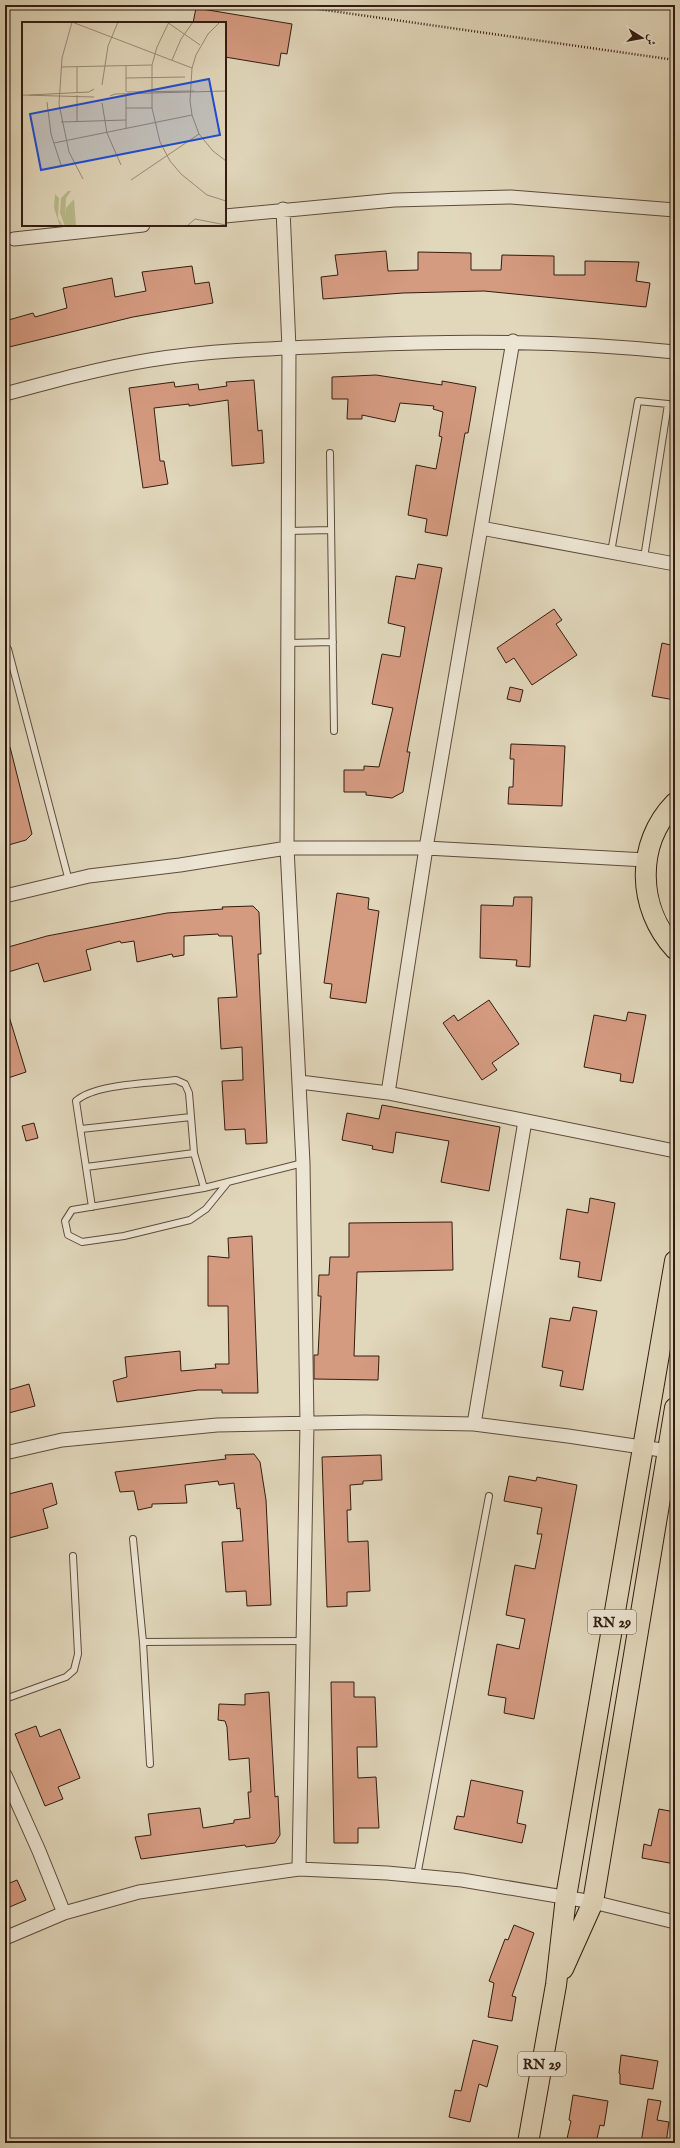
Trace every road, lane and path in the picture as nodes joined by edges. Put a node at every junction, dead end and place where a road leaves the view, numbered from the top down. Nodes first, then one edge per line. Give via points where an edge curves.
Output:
1 (290, 5) edge
2 (675, 60) edge
3 (283, 209) junction
4 (675, 210) edge
5 (226, 216) edge
6 (134, 226) edge
7 (14, 239) dead end
8 (513, 341) junction
9 (289, 348) junction
10 (675, 352) edge
11 (5, 394) edge
12 (330, 453) dead end
13 (481, 528) junction
14 (331, 530) junction
15 (288, 531) junction
16 (611, 552) junction
17 (644, 558) junction
18 (675, 564) edge
19 (333, 642) junction
20 (288, 643) junction
21 (5, 650) edge
22 (334, 731) dead end
23 (675, 803) edge
24 (287, 848) junction
25 (426, 848) junction
26 (646, 860) junction
27 (69, 881) junction
28 (5, 896) edge
29 (675, 949) edge
30 (300, 1082) junction
31 (388, 1093) junction
32 (191, 1117) junction
33 (525, 1121) junction
34 (80, 1129) junction
35 (675, 1151) edge
36 (194, 1153) junction
37 (304, 1163) junction
38 (86, 1167) junction
39 (228, 1182) junction
40 (204, 1188) junction
41 (92, 1207) junction
42 (675, 1261) edge
43 (675, 1408) edge
44 (307, 1423) junction
45 (474, 1424) junction
46 (642, 1448) junction
47 (671, 1452) edge
48 (5, 1453) edge
49 (489, 1496) dead end
50 (133, 1539) dead end
51 (73, 1556) dead end
52 (303, 1641) junction
53 (143, 1642) junction
54 (5, 1699) edge
55 (150, 1764) dead end
56 (5, 1775) edge
57 (300, 1869) junction
58 (417, 1876) junction
59 (566, 1897) junction
60 (594, 1902) junction
61 (64, 1913) junction
62 (675, 1922) edge
63 (5, 1938) edge
64 (556, 1985) junction
65 (528, 2143) edge

1 - 2 path
3 - 4 street via 394,200 511,197
3 - 5 street
3 - 9 street
6 - 7 street
8 - 9 street via 434,341
8 - 10 street
8 - 13 street
9 - 11 street via 152,360 84,373
9 - 15 street
12 - 14 lane
13 - 16 street
13 - 25 street
14 - 15 lane
14 - 19 lane
15 - 20 street
16 - 17 street
16 - 17 lane via 638,401 668,404
17 - 18 street
19 - 20 lane
19 - 22 lane
20 - 24 street
21 - 27 lane via 8,649
23 - 26 main road via 654,832
24 - 25 street
24 - 27 street
24 - 30 street
25 - 26 street
25 - 31 street
26 - 29 main road via 648,903 660,929
27 - 28 street
30 - 31 street
30 - 37 street
31 - 33 street
32 - 34 lane
32 - 34 lane via 189,1093 185,1084 176,1080 99,1089 82,1095 76,1101
32 - 36 lane
33 - 35 street
33 - 45 street
34 - 38 lane
36 - 38 lane
36 - 40 lane
37 - 39 lane
37 - 44 street
38 - 41 lane
39 - 40 lane
39 - 41 lane via 206,1209 190,1220 124,1236 82,1242 68,1235 65,1221 72,1210
40 - 41 lane
42 - 46 main road, RN 29
43 - 47 main road, RN 29
44 - 45 street
44 - 48 street via 217,1426 62,1440
44 - 52 street
45 - 46 street
46 - 47 street
46 - 59 main road, RN 29
47 - 60 main road, RN 29
49 - 58 lane
50 - 53 lane
51 - 54 lane via 78,1654 74,1670 66,1677
52 - 53 lane
52 - 57 street
53 - 55 lane
56 - 61 street
57 - 58 street
57 - 61 street via 139,1892
58 - 59 street via 462,1880
59 - 60 street
59 - 64 main road, RN 29
60 - 62 street
60 - 64 main road, RN 29
61 - 63 street
64 - 65 main road, RN 29

